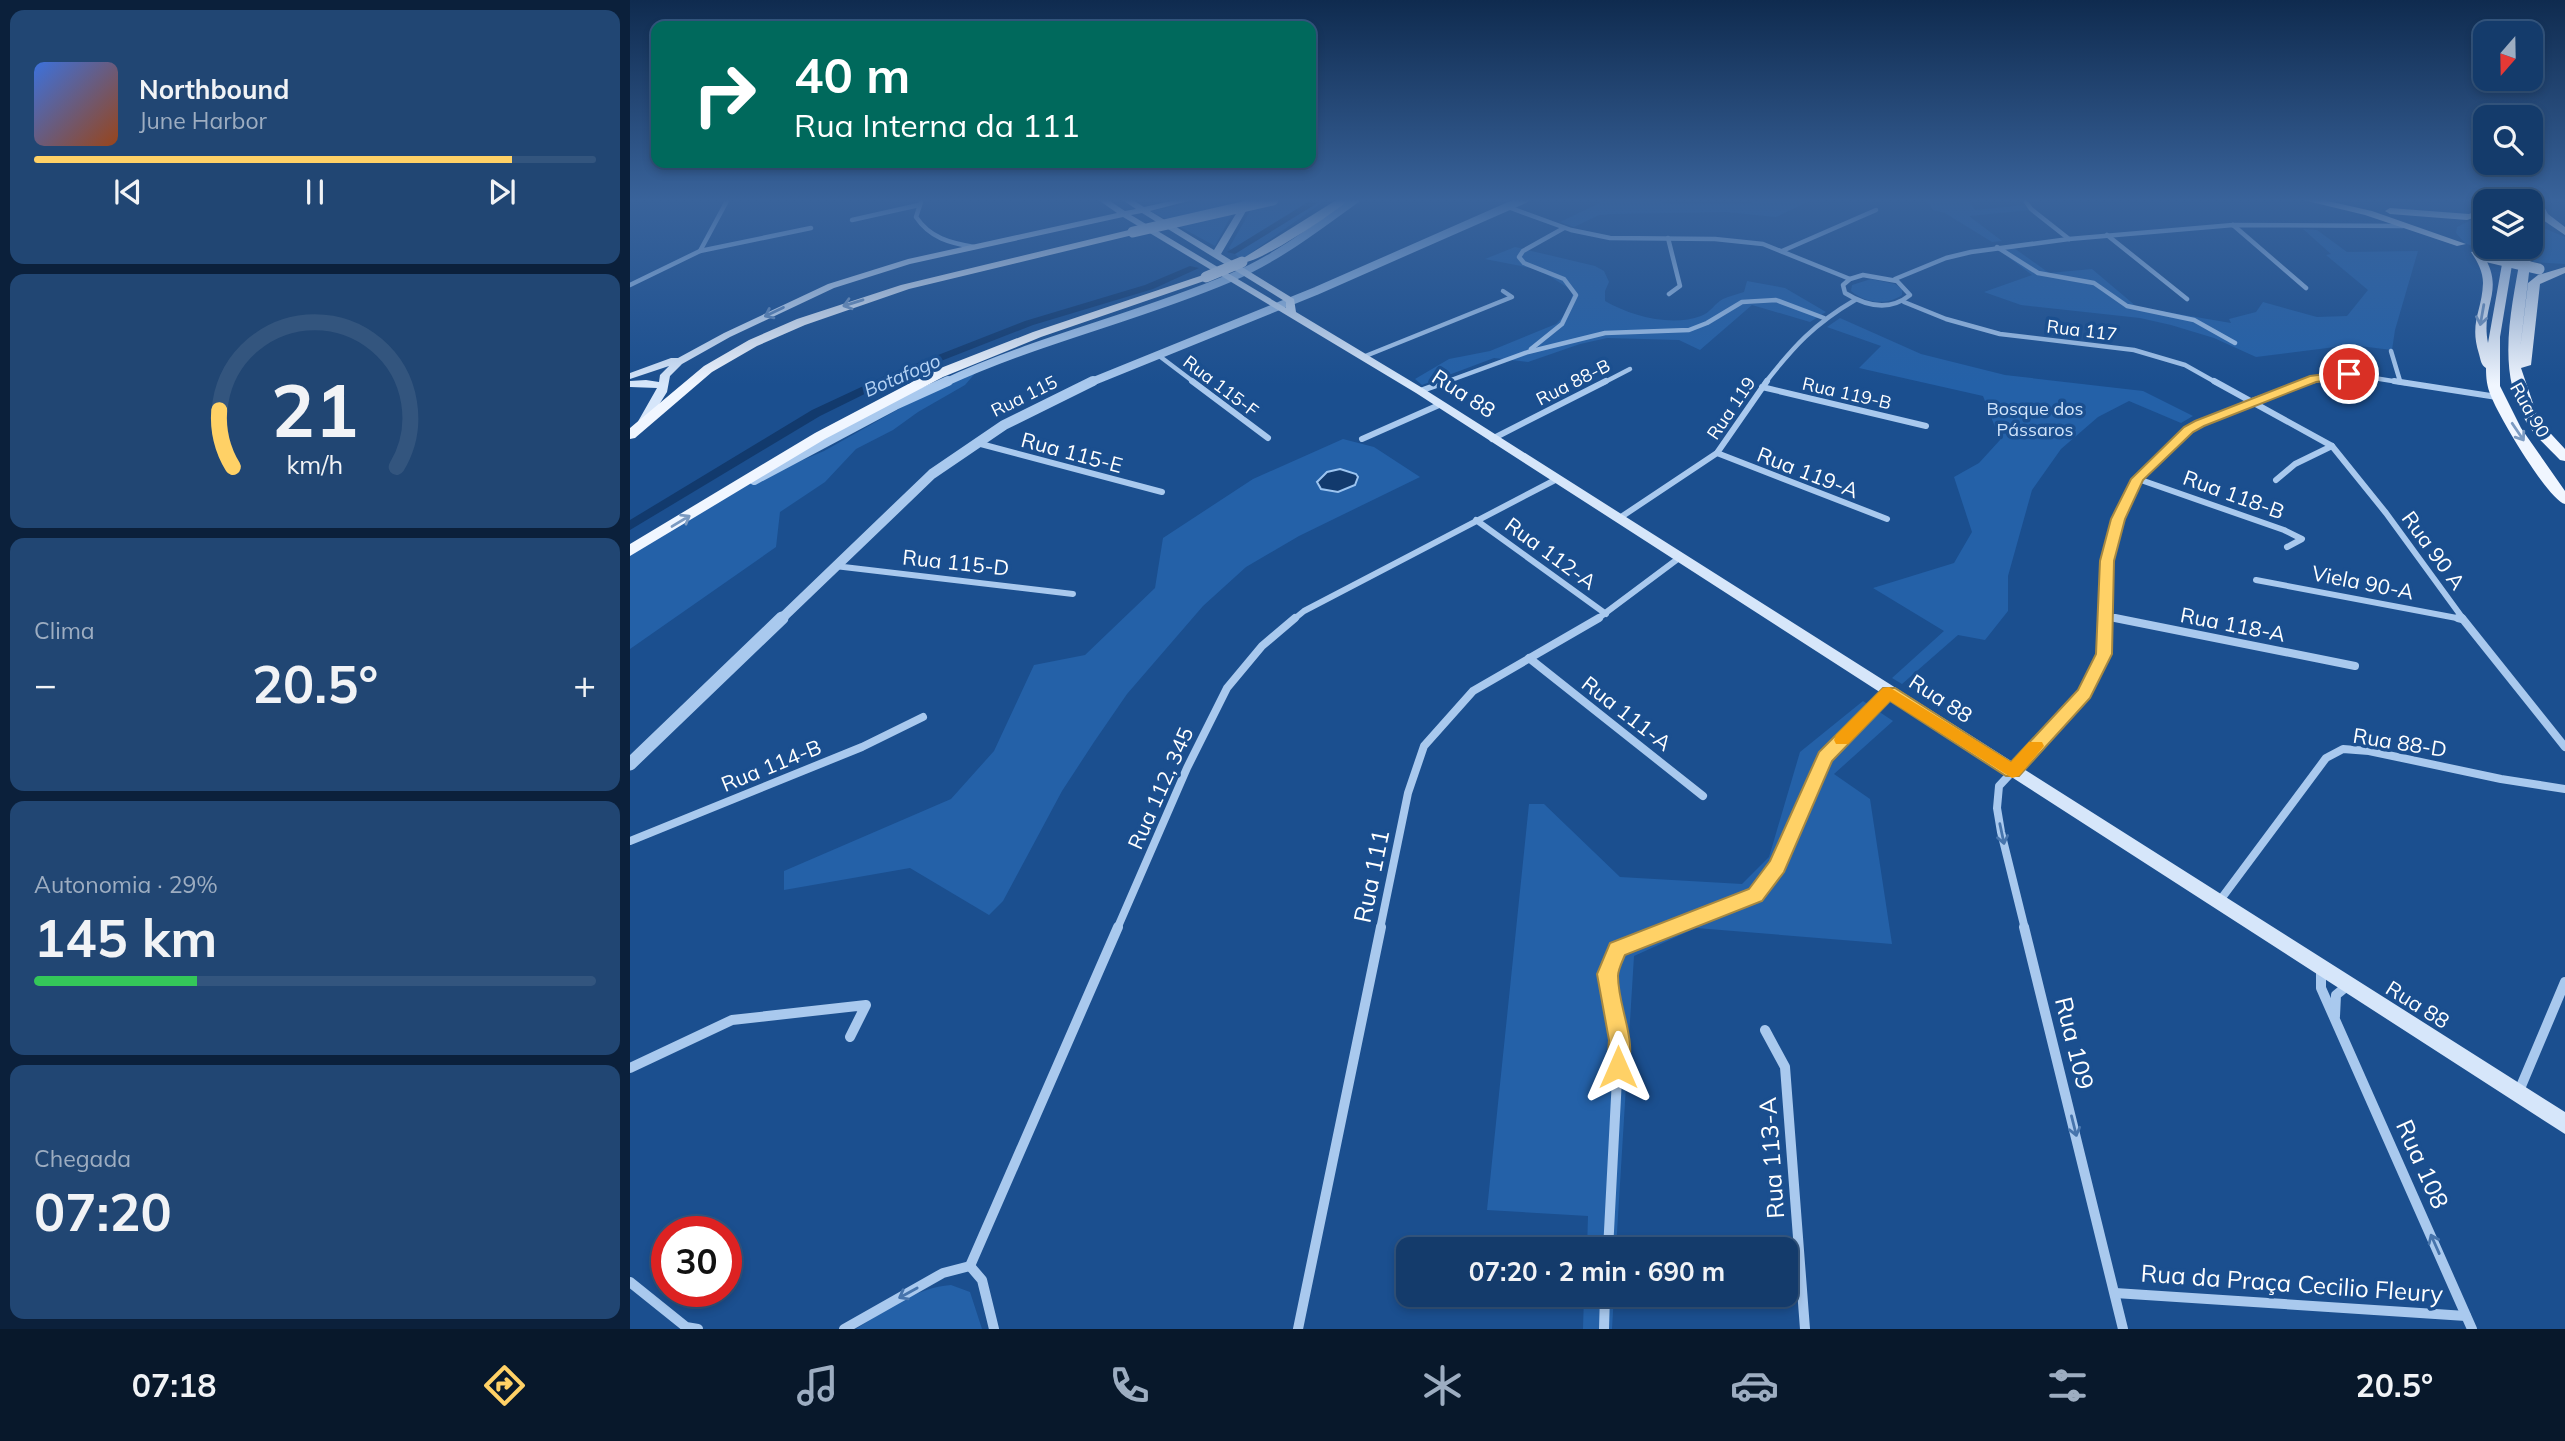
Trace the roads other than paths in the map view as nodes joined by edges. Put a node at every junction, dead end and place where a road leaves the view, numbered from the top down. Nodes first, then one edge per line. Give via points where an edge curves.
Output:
1 (679, 261) edge
2 (914, 261) edge
3 (1013, 261) edge
4 (1198, 261) edge
5 (1230, 261) edge
6 (1251, 261) edge
7 (1255, 261) edge
8 (1391, 261) edge
9 (1522, 261) edge
10 (1674, 261) edge
11 (1806, 261) edge
12 (1939, 261) edge
13 (2019, 261) edge
14 (2140, 261) edge
15 (2275, 261) edge
16 (2484, 261) edge
17 (2505, 261) edge
18 (2508, 261) edge
19 (2525, 261) edge
20 (1242, 267) junction
21 (2564, 270) edge
22 (1231, 278) junction
23 (1850, 279) junction
24 (1895, 279) junction
25 (630, 285) edge
26 (2306, 288) dead end
27 (1503, 291) dead end
28 (1669, 293) dead end
29 (2187, 299) dead end
30 (1856, 300) junction
31 (1904, 302) junction
32 (1291, 307) junction
33 (1276, 308) junction
34 (1824, 318) junction
35 (2235, 343) dead end
36 (2391, 351) dead end
37 (1528, 352) junction
38 (690, 354) junction
39 (1158, 355) junction
40 (1363, 357) junction
41 (1630, 369) dead end
42 (630, 376) edge
43 (2400, 381) junction
44 (630, 384) edge
45 (662, 386) junction
46 (1762, 387) junction
47 (1420, 391) junction
48 (2495, 391) junction
49 (2526, 400) junction
50 (2252, 401) junction
51 (1438, 405) junction
52 (1926, 426) dead end
53 (635, 430) edge
54 (1268, 438) dead end
55 (1362, 439) dead end
56 (1492, 439) junction
57 (974, 442) junction
58 (2332, 446) junction
59 (1717, 453) junction
60 (2565, 457) edge
61 (1557, 479) junction
62 (2138, 479) junction
63 (2276, 480) dead end
64 (732, 490) junction
65 (1162, 492) dead end
66 (2565, 500) edge
67 (1618, 519) junction
68 (1887, 519) dead end
69 (1476, 520) junction
70 (2287, 547) dead end
71 (630, 551) edge
72 (1679, 558) junction
73 (835, 566) junction
74 (2256, 580) dead end
75 (1073, 594) dead end
76 (1606, 614) junction
77 (2105, 616) junction
78 (2463, 619) junction
79 (1529, 658) junction
80 (2356, 666) dead end
81 (1889, 692) junction
82 (923, 717) dead end
83 (2565, 747) edge
84 (630, 764) edge
85 (2012, 771) junction
86 (2565, 789) edge
87 (1703, 796) dead end
88 (630, 841) edge
89 (2218, 903) junction
90 (2321, 968) junction
91 (2565, 982) edge
92 (2347, 986) junction
93 (2335, 1016) junction
94 (1765, 1030) dead end
95 (850, 1037) dead end
96 (630, 1068) edge
97 (2517, 1093) junction
98 (2565, 1124) edge
99 (1609, 1237) edge
100 (970, 1266) junction
101 (630, 1282) edge
102 (2115, 1293) junction
103 (1605, 1307) edge
104 (2466, 1316) junction
105 (698, 1329) edge
106 (844, 1329) edge
107 (994, 1329) edge
108 (1298, 1329) edge
109 (1604, 1329) edge
110 (1805, 1329) edge
111 (2123, 1329) edge
112 (2472, 1329) edge

1 - 25 street
2 -> 38 main road via 794,302
3 -> 53 main road, bridge via 905,287 801,322 728,356
4 - 22 main road, Rua 88
5 - 20 main road
6 - 20 main road
7 - 20 street
8 - 32 street
9 - 37 street via 1564,279 1576,295 1562,324
10 - 28 street via 1680,286
11 - 23 street
12 - 24 street
13 - 35 street via 2044,275 2104,288 2127,306 2194,320
14 - 29 street
15 - 26 street
16 -> 48 main road via 2490,274 2479,331
17 - 21 main road, bridge
18 - 48 main road, Rua 90 via 2496,334
19 - 49 main road, Rua 90 via 2514,340 2515,375
20 - 22 street
20 - 32 main road
20 - 64 main road, bridge via 1058,327 938,374 833,429
21 - 49 main road via 2534,283 2525,354
22 - 33 main road, Rua 88
22 - 64 street via 989,362
23 - 24 street via 1872,275
23 - 30 street via 1843,285 1845,293
24 - 31 street via 1907,286 1910,295
27 - 40 street via 1512,297
30 - 31 street via 1881,305
30 - 34 street, Rua 119
31 - 50 street, Rua 117 via 1946,320 2000,334 2134,350 2185,365
32 - 33 main road, Rua 88
32 - 40 main road, Rua 88
33 - 39 street, Rua 115
34 - 37 street via 1776,300 1742,302 1689,330 1616,331
34 - 46 street, Rua 119
36 - 43 street
37 - 47 street
38 - 42 main road
38 - 45 main road via 665,375
39 - 54 street, Rua 115-F
39 - 57 street, Rua 115 via 1030,411
40 - 47 main road, Rua 88
41 - 56 street, Rua 88-B
43 - 48 street, Rua 109
43 - 50 street, Rua 109 via 2349,374 2314,379
44 - 45 main road
45 - 53 main road via 657,401
46 - 52 street, Rua 119-B
46 - 59 street, Rua 119
47 - 51 main road, Rua 88
48 -> 66 main road, Rua 90
49 - 60 main road, Rua 90 via 2533,422
50 - 58 street, Rua 90 A
50 - 62 street, Rua 109 via 2189,429
51 - 55 street
51 - 56 main road, Rua 88
56 - 61 main road, Rua 88
57 - 65 street, Rua 115-E
57 - 73 street, Rua 115 via 932,474
58 - 63 street via 2295,464
58 - 78 street, Rua 90 A
59 - 67 street, Rua 119
59 - 68 street, Rua 119-A
61 - 67 main road, Rua 88
61 - 69 street, Rua 112, 345
62 - 70 street, Rua 118-B via 2302,539
62 - 77 street, Rua 109 via 2118,519 2107,561
71 -> 64 main road
67 - 72 main road, Rua 88
69 - 76 street, Rua 112-A
69 - 100 street, Rua 112, 345 via 1304,611 1262,646 1227,688 1187,768
72 - 76 street, Rua 111
72 - 81 main road, Rua 88
73 - 75 street, Rua 115-D
73 - 84 street, Rua 115
74 - 78 street, Viela 90-A
76 - 79 street, Rua 111
77 - 80 street, Rua 118-A
77 - 85 street, Rua 109 via 2104,654 2085,694
78 - 83 street, Rua 90 A
79 - 87 street, Rua 111-A
79 - 108 street, Rua 111 via 1473,691 1424,746 1408,793
81 - 85 main road, Rua 88
81 - 99 street via 1825,757 1777,866 1755,895 1617,949 1607,974 1619,1040
82 - 88 street, Rua 114-B via 862,747
85 - 89 main road, Rua 88
85 -> 102 street, Rua 109 via 1999,786 2001,832
86 - 89 street, Rua 88-D via 2343,749 2326,758
89 - 90 main road, Rua 88
90 - 92 main road, Rua 88
90 - 93 street, Rua 108 via 2321,988
91 - 97 street
92 - 93 street via 2336,995
92 - 97 main road, Rua 88
104 -> 93 street, Rua 108
94 - 110 street, Rua 113-A via 1785,1067
95 - 96 street via 866,1005 732,1020
97 - 98 main road, Rua 88
100 -> 106 street via 943,1273
100 - 107 street via 982,1280
101 - 105 street via 686,1327
102 - 104 street, Rua da Praça Cecilio Fleury
102 - 111 street, Rua 109
103 - 109 street
104 - 112 street, Rua 108

